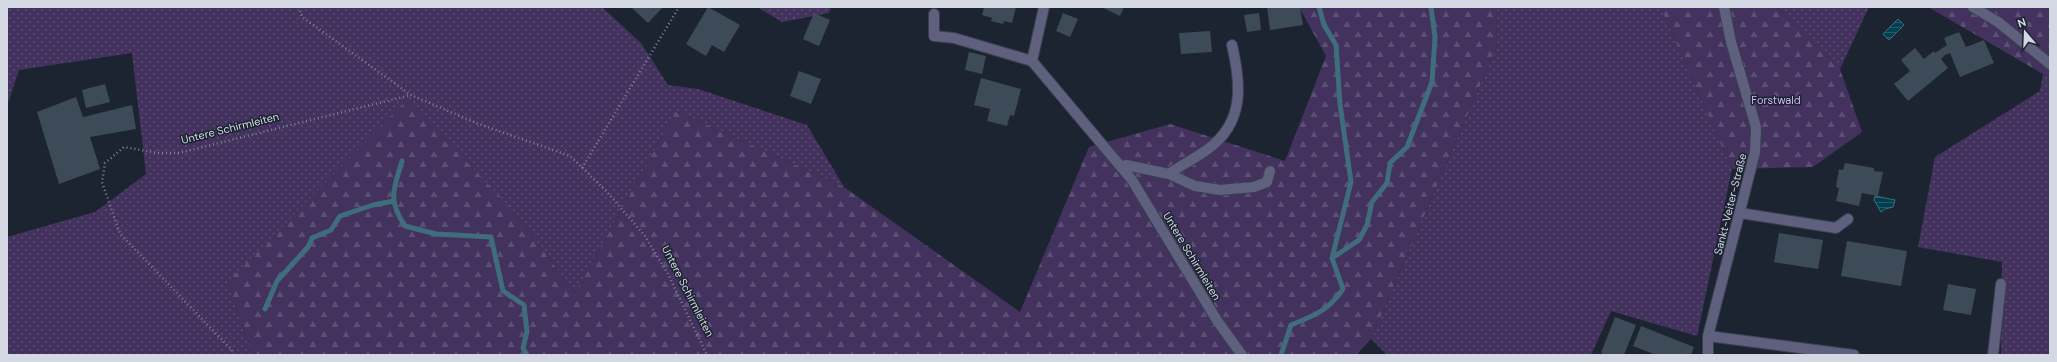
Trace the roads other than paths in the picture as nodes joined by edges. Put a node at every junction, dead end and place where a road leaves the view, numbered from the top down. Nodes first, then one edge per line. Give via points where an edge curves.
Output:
1 (1044, 7) edge
2 (1724, 7) edge
3 (1973, 7) edge
4 (934, 14) dead end
5 (1232, 45) dead end
6 (1032, 61) junction
7 (2050, 64) edge
8 (1123, 169) junction
9 (1270, 171) dead end
10 (1169, 174) junction
11 (1740, 213) junction
12 (1848, 219) dead end
13 (2001, 284) dead end
14 (1708, 336) junction
15 (1242, 355) edge
16 (1708, 355) edge
17 (1854, 355) edge
18 (1993, 355) edge

1 - 6 street
2 - 11 street, Sankt-Veiter-Straße via 1731,42 1756,127 1755,152
3 - 7 street via 1998,22
4 - 6 street via 934,36 954,38
5 - 10 street via 1238,74 1239,100 1230,126 1210,148
6 - 8 street, Untere Schirmleiten
8 - 10 street via 1126,165
8 - 15 street, Untere Schirmleiten via 1218,322
9 - 10 street via 1267,182 1254,187 1220,190 1195,186
11 - 12 street via 1836,228
11 - 14 street, Sankt-Veiter-Straße
13 - 18 street
14 - 16 street, Sankt-Veiter-Straße
14 - 17 street

